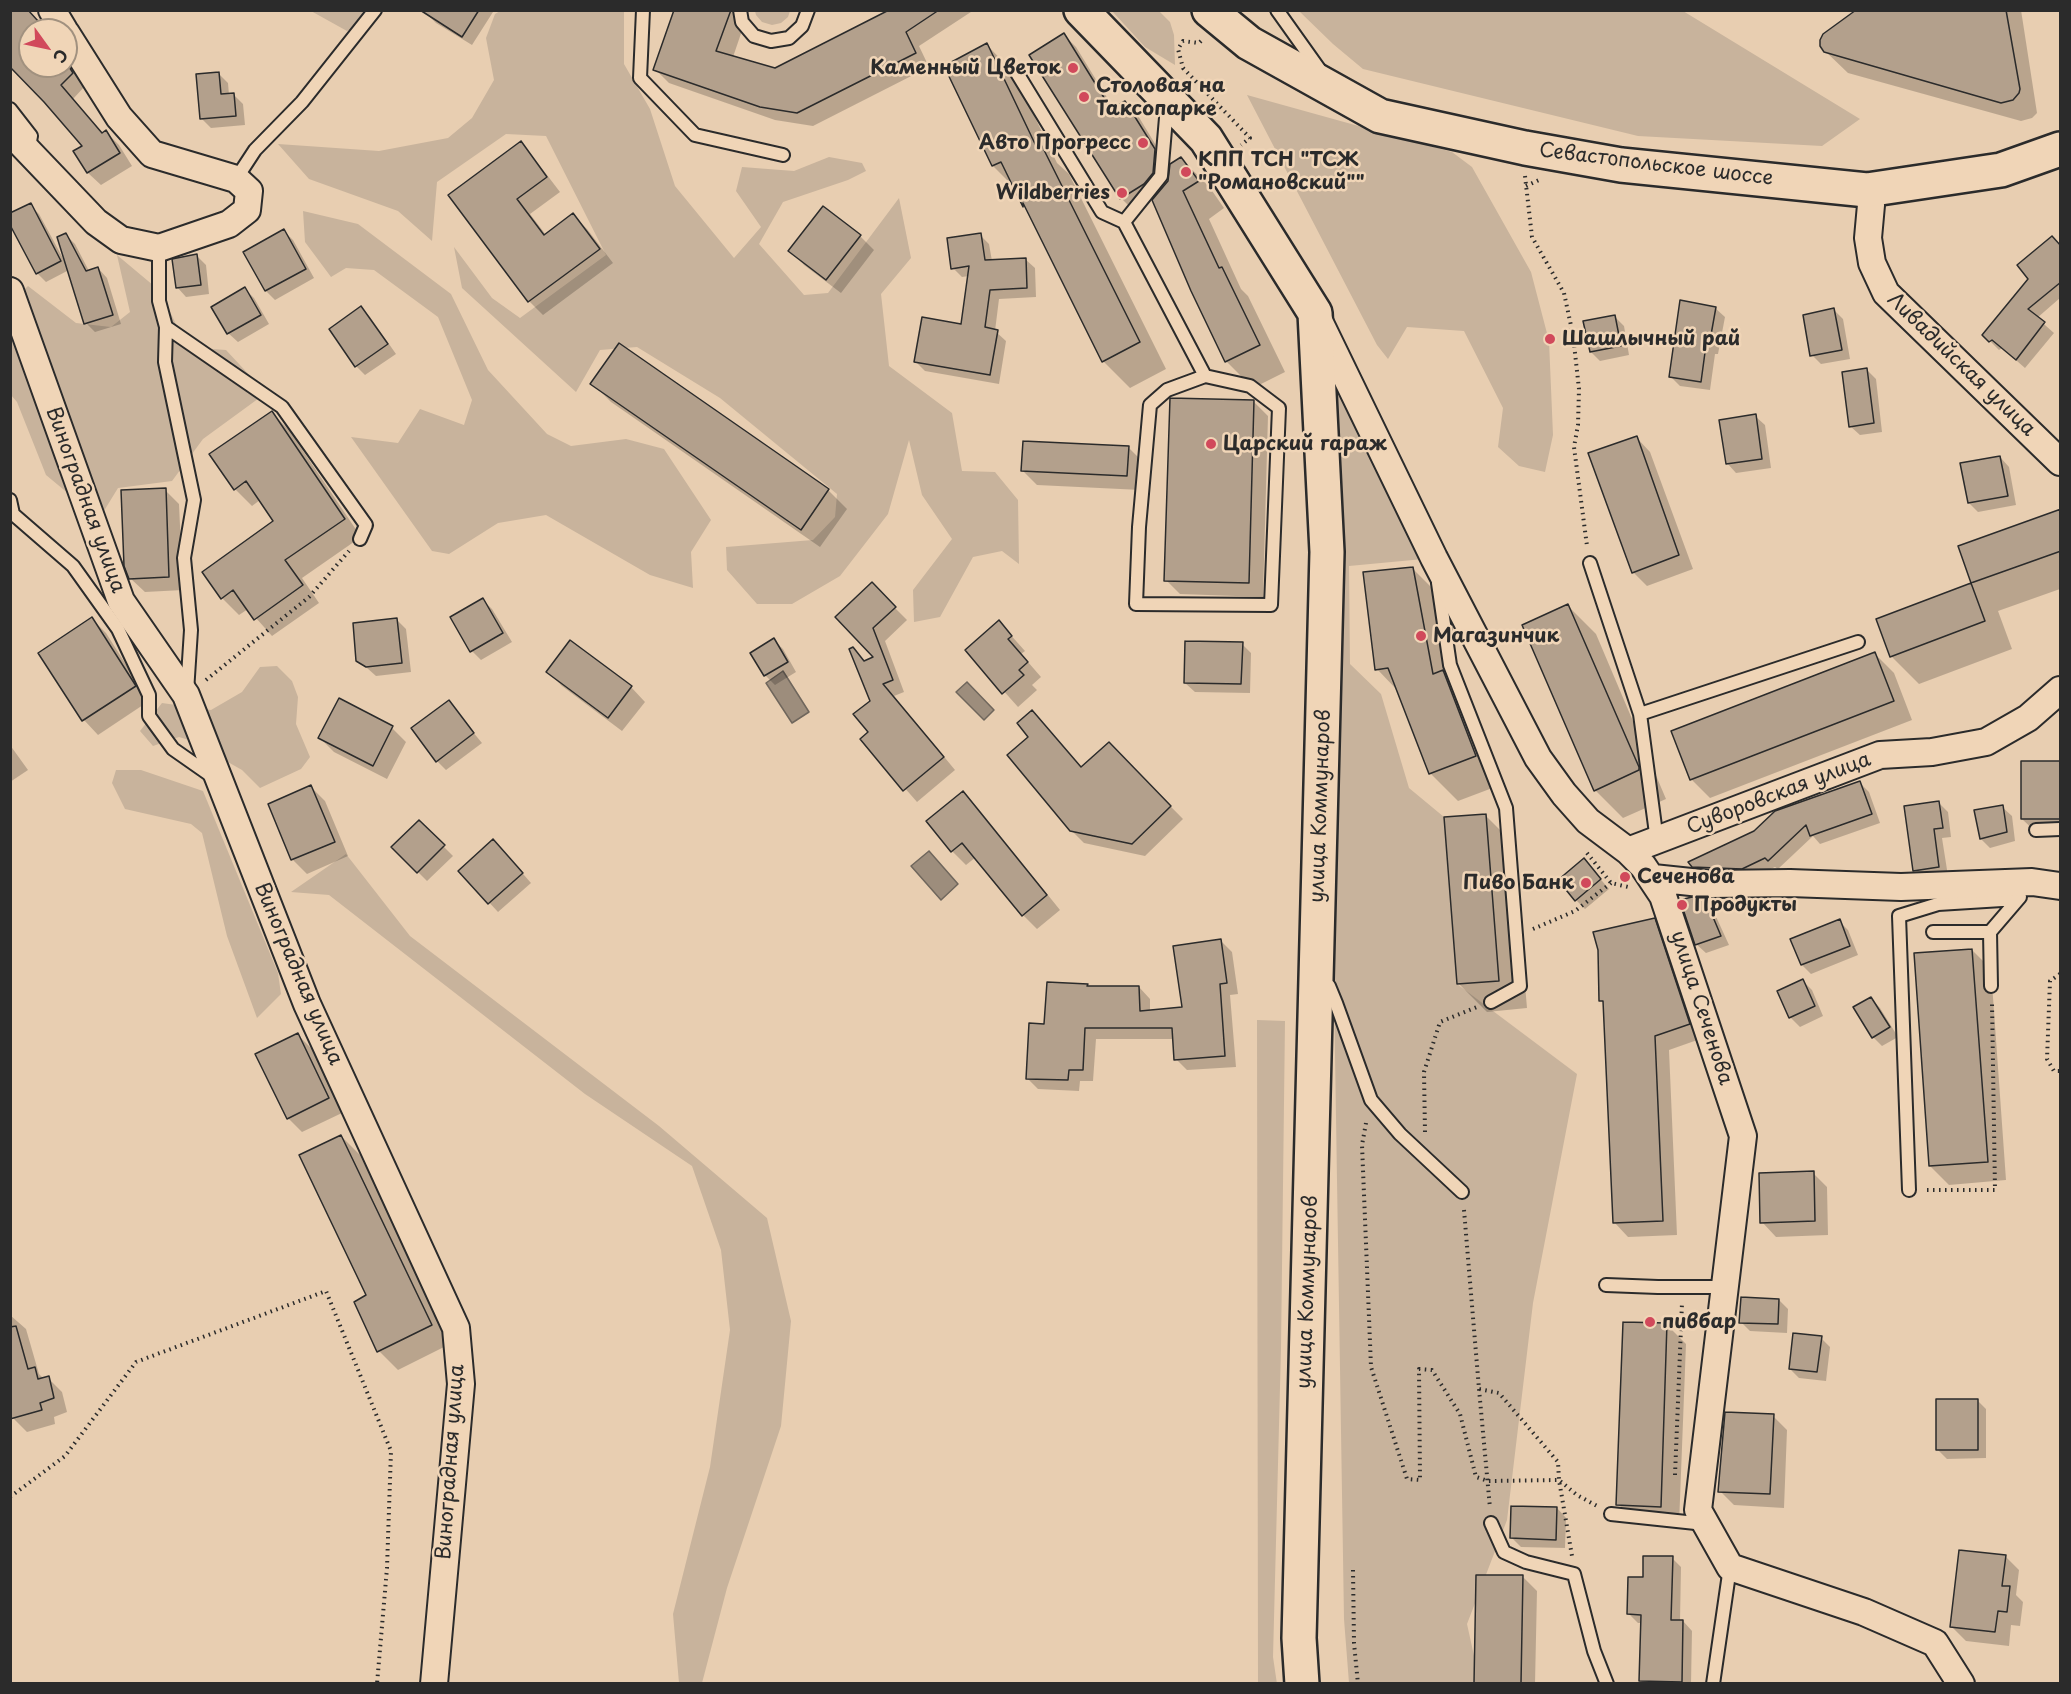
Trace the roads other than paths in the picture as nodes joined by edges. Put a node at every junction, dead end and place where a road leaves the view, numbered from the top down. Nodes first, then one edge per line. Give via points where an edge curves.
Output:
1 (375, 10) edge
2 (643, 10) edge
3 (740, 10) edge
4 (808, 10) edge
5 (1080, 10) edge
6 (1209, 10) edge
7 (1228, 10) edge
8 (1277, 10) edge
9 (78, 52) edge
10 (1319, 69) junction
11 (1017, 73) dead end
12 (1167, 99) junction
13 (10, 109) edge
14 (10, 132) edge
15 (2061, 132) edge
16 (2061, 149) edge
17 (28, 152) junction
18 (783, 155) dead end
19 (236, 179) junction
20 (1864, 181) junction
21 (1124, 222) junction
22 (159, 248) junction
23 (10, 291) edge
24 (1315, 313) junction
25 (166, 327) junction
26 (1205, 376) junction
27 (2061, 462) edge
28 (10, 500) edge
29 (360, 539) road end
30 (1434, 558) junction
31 (1590, 563) road end
32 (1858, 642) dead end
33 (2061, 690) edge
34 (186, 695) junction
35 (1640, 714) junction
36 (221, 783) junction
37 (2061, 829) edge
38 (2036, 830) dead end
39 (1657, 841) junction
40 (1628, 851) junction
41 (1653, 878) junction
42 (2061, 886) edge
43 (2025, 890) junction
44 (1933, 932) dead end
45 (1990, 932) junction
46 (1316, 976) junction
47 (1991, 986) road end
48 (1491, 1002) road end
49 (1909, 1190) road end
50 (1462, 1192) road end
51 (1606, 1285) dead end
52 (1725, 1287) junction
53 (1611, 1514) road end
54 (1491, 1523) road end
55 (1706, 1525) junction
56 (1730, 1567) junction
57 (434, 1683) edge
58 (1302, 1683) edge
59 (1607, 1683) edge
60 (1713, 1683) edge
61 (1961, 1683) edge

1 - 19 lane via 303,102 255,150
2 - 18 lane via 640,78 695,135
3 - 4 lane via 742,22 754,36 771,41 789,38 802,26
5 - 12 main road, улица Коммунаров
6 - 20 main road, Севастопольское шоссе via 1249,43 1380,116 1621,165
7 - 10 main road
8 - 10 lane
9 - 19 street via 118,117 152,154
10 - 20 main road via 1386,102 1451,121
11 - 21 lane via 1102,212
12 - 21 lane via 1161,176
12 - 24 main road, улица Коммунаров via 1206,139
13 - 17 lane via 32,136
14 - 17 street
15 - 20 main road, Севастопольское шоссе via 1989,156
16 - 20 main road, Севастопольское шоссе via 2001,170
17 - 22 street via 96,222 121,240
19 - 22 street via 249,191 246,210 229,224
20 - 27 street, Ливадийская улица via 1871,205 1868,238 1872,263 1886,293
21 - 26 lane
22 - 25 lane via 159,301
23 - 34 street, Виноградная улица via 121,601
24 - 30 street, улица Сеченова
24 - 46 main road, улица Коммунаров via 1327,552
25 - 29 lane via 282,407 366,525
25 - 34 lane via 165,362 194,500 184,558 191,630
26 - 26 lane via 1167,390 1150,405 1136,604 1271,605 1279,408 1250,386
28 - 36 lane via 13,514 73,566 118,629 149,695 149,716 173,749
30 - 40 street, улица Сеченова via 1538,758 1588,821
30 - 48 lane via 1450,665 1506,808 1520,986
31 - 35 lane
32 - 35 lane
33 - 39 street, Суворовская улица via 2028,718 1986,742 1932,752 1880,755
34 - 36 street, Виноградная улица
35 - 39 lane
36 - 57 street, Виноградная улица via 307,1004 456,1328 461,1384
37 - 38 lane
39 - 40 street, Суворовская улица
40 - 41 street, улица Сеченова
41 - 43 street via 1710,884
41 - 52 street, улица Сеченова via 1672,920 1743,1136
42 - 43 street
43 - 45 lane
43 - 49 lane via 1938,904 1899,916
44 - 45 lane
45 - 47 lane
46 - 50 lane via 1329,986 1371,1100 1400,1134
46 - 58 main road, улица Коммунаров via 1299,1638
51 - 52 lane
52 - 55 street, улица Сеченова via 1698,1510
53 - 55 lane
54 - 59 lane via 1504,1552 1574,1574 1594,1651
55 - 56 street, улица Сеченова
56 - 60 lane
56 - 61 street via 1863,1612 1935,1643

